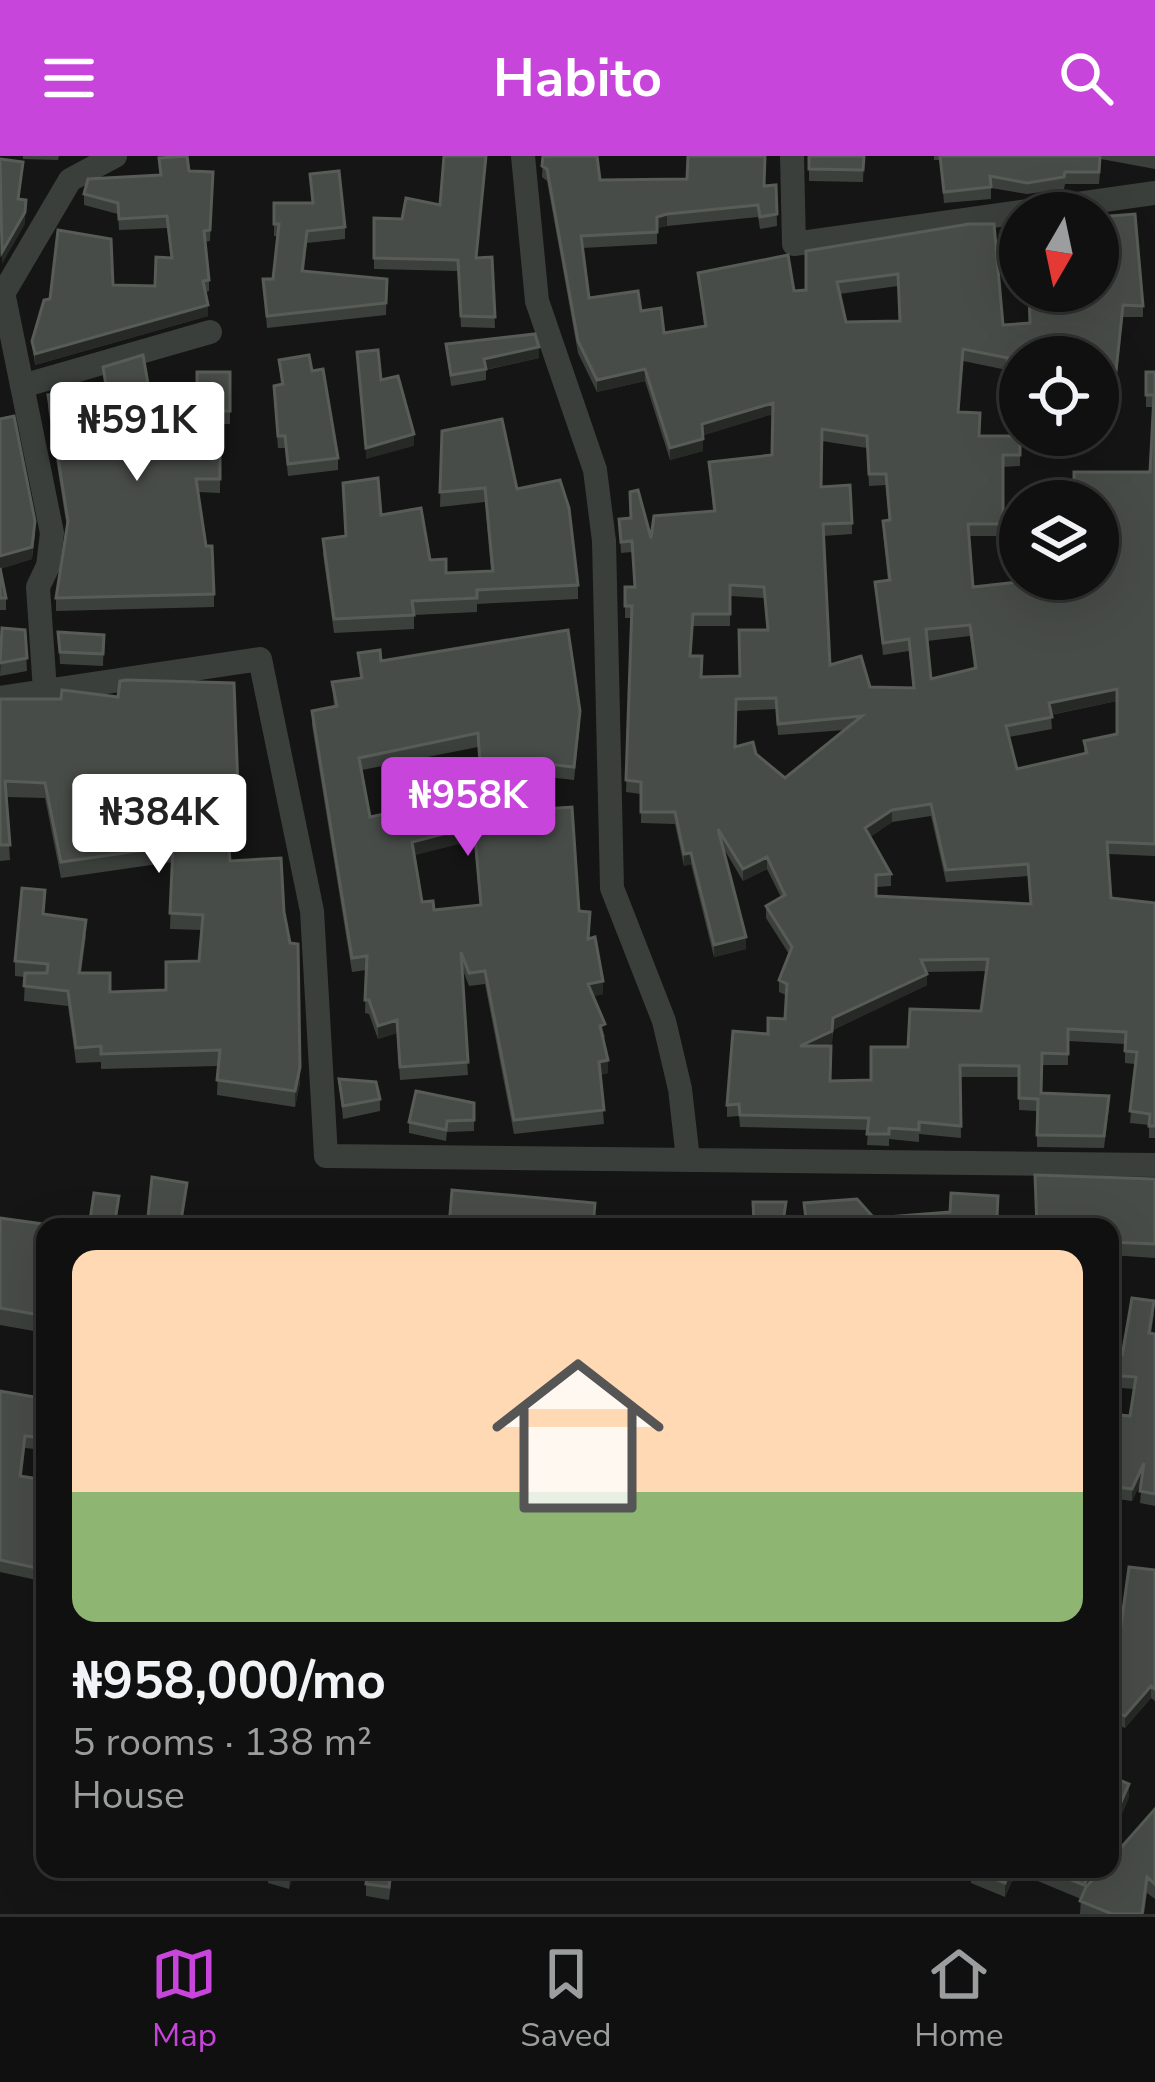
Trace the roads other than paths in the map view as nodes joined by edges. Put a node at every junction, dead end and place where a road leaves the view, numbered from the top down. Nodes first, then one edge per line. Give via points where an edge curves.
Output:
1 (115, 156) edge
2 (523, 156) edge
3 (792, 156) edge
4 (1155, 193) edge
5 (2, 298) edge
6 (210, 332) dead end
7 (22, 386) junction
8 (45, 692) junction
9 (0, 698) edge
10 (688, 1160) junction
11 (1155, 1165) edge

1 - 5 street via 70,180
2 - 10 street via 537,301 595,470 602,524 612,888 664,1021
3 - 4 street via 794,244
5 - 7 street
6 - 7 street
7 - 8 street via 52,532 38,587
8 - 9 street
8 - 10 street via 260,658 312,911 326,1156
10 - 11 street

